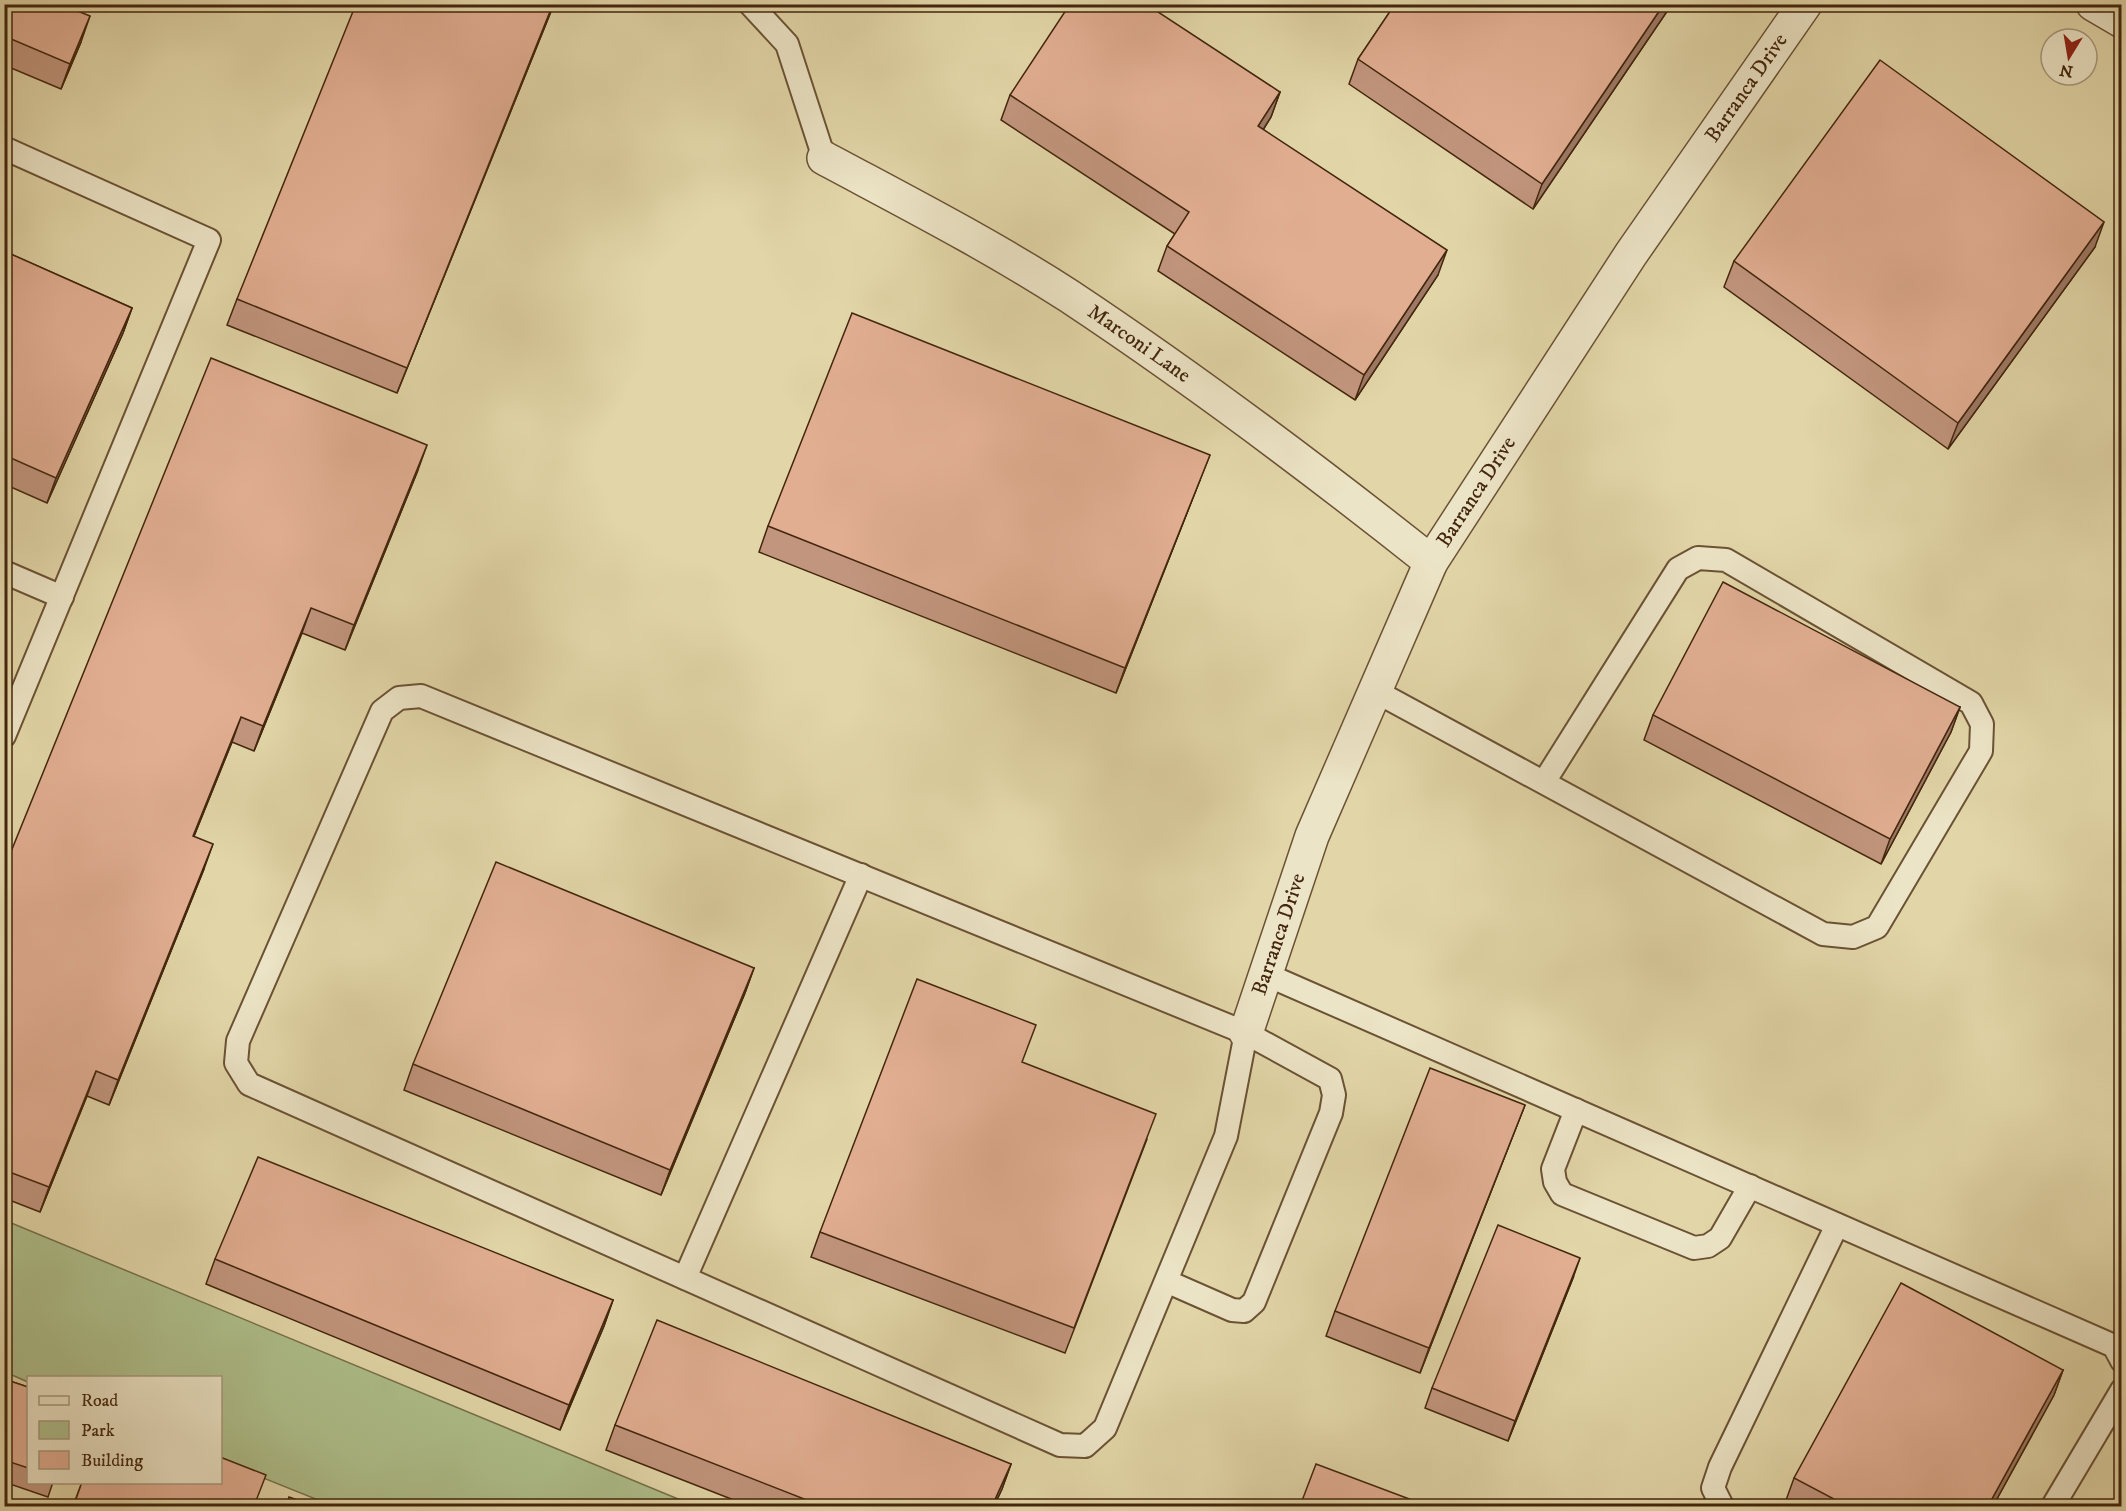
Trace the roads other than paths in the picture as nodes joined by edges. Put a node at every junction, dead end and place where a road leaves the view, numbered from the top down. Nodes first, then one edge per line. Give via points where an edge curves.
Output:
1 (750, 4) edge
2 (1804, 4) edge
3 (2093, 4) edge
4 (2121, 21) edge
5 (4, 148) edge
6 (824, 158) joint
7 (1431, 562) junction
8 (4, 572) edge
9 (62, 597) junction
10 (1375, 691) junction
11 (4, 736) edge
12 (1544, 782) junction
13 (861, 875) junction
14 (1265, 974) junction
15 (1246, 1033) junction
16 (1576, 1110) junction
17 (1750, 1186) junction
18 (1838, 1225) junction
19 (685, 1278) junction
20 (1166, 1281) junction
21 (2121, 1361) edge
22 (2121, 1390) edge
23 (1722, 1506) edge
24 (2053, 1506) edge

1 - 6 lane via 787,44
2 - 7 street, Barranca Drive via 1631,254
3 - 4 street
5 - 9 lane via 209,240
6 - 7 street, Marconi Lane via 947,224 1067,296 1301,460
7 - 10 street, Barranca Drive
8 - 9 lane
9 - 11 lane
10 - 12 lane
10 - 14 street, Barranca Drive via 1312,836
12 - 12 lane via 1824,934 1853,937 1877,927 1981,751 1982,724 1971,703 1726,560 1698,558 1678,569
13 - 15 lane
13 - 19 lane
13 - 19 lane via 421,696 399,698 382,711 238,1041 236,1063 249,1084
14 - 15 street, Barranca Drive
14 - 16 lane
15 - 20 lane via 1226,1136
15 - 20 lane via 1330,1079 1334,1095 1331,1113 1254,1302 1244,1311 1232,1310
16 - 17 lane
16 - 17 lane via 1553,1169 1562,1194 1694,1248 1708,1246 1720,1238
17 - 18 lane
18 - 21 lane via 2114,1346
18 - 23 lane via 1720,1467 1713,1488
19 - 20 lane via 1060,1445 1085,1446 1105,1428
22 - 24 lane

